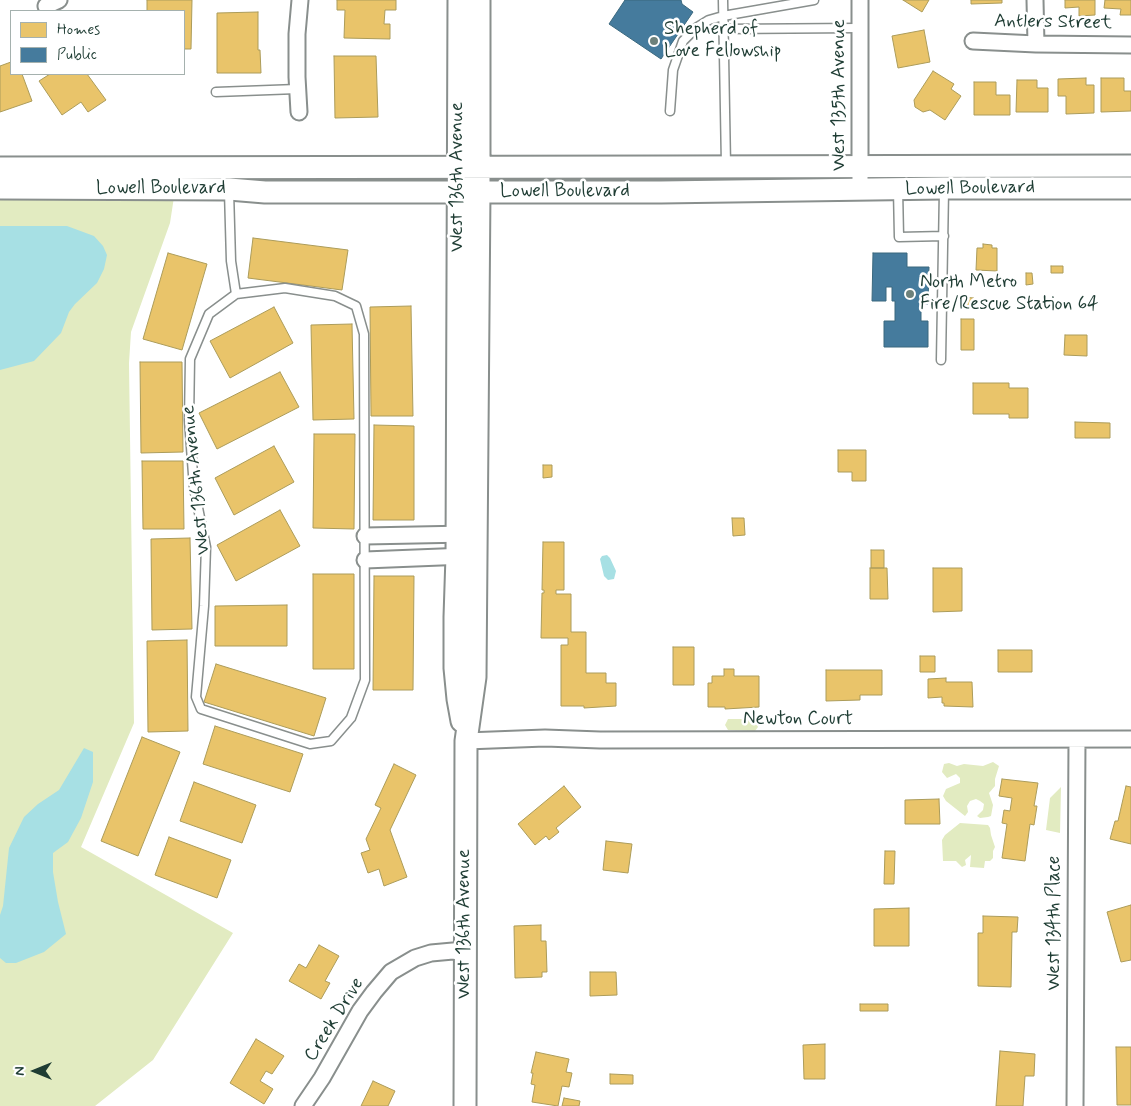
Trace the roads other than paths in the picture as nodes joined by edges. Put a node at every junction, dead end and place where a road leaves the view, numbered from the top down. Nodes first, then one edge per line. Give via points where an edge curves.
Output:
1 (300, 0) edge
2 (459, 0) edge
3 (480, 0) edge
4 (723, 0) edge
5 (814, 0) edge
6 (860, 0) edge
7 (1035, 0) edge
8 (723, 16) junction
9 (859, 28) junction
10 (723, 29) junction
11 (973, 41) dead end
12 (1036, 44) junction
13 (1131, 45) edge
14 (297, 89) junction
15 (216, 92) dead end
16 (670, 111) dead end
17 (298, 112) dead end
18 (860, 166) junction
19 (1131, 166) edge
20 (458, 167) junction
21 (479, 167) junction
22 (726, 167) junction
23 (0, 168) edge
24 (0, 188) edge
25 (944, 188) junction
26 (1131, 188) edge
27 (229, 189) junction
28 (898, 189) junction
29 (860, 190) junction
30 (457, 191) junction
31 (480, 191) junction
32 (944, 236) junction
33 (236, 294) junction
34 (941, 360) dead end
35 (466, 534) junction
36 (365, 536) junction
37 (466, 556) junction
38 (365, 560) junction
39 (1131, 739) edge
40 (1077, 740) junction
41 (466, 741) junction
42 (465, 953) junction
43 (303, 1106) edge
44 (465, 1106) edge
45 (1075, 1106) edge

1 - 14 street
2 - 20 main road, West 136th Avenue
3 - 21 main road, West 136th Avenue
4 - 8 lane
5 - 8 lane
6 - 9 street, West 135th Avenue
7 - 12 street
8 - 10 lane
8 - 16 lane via 696,28 683,41 673,70
9 - 10 lane
9 - 18 street, West 135th Avenue
10 - 22 lane
11 - 12 street, Antlers Street
12 - 13 street, Antlers Street
14 - 15 lane
14 - 17 street
18 - 19 main road, Lowell Boulevard
18 - 22 main road, Lowell Boulevard
18 - 29 street, West 135th Avenue
20 - 21 main road, Lowell Boulevard
20 - 23 main road, Lowell Boulevard
20 - 30 main road, West 136th Avenue
21 - 22 main road, Lowell Boulevard
21 - 31 main road, West 136th Avenue
24 - 27 main road, Lowell Boulevard
25 - 26 main road, Lowell Boulevard
25 - 28 main road, Lowell Boulevard
25 - 32 lane
27 - 30 main road, Lowell Boulevard via 264,192
27 - 33 lane via 231,261
28 - 29 main road, Lowell Boulevard
28 - 32 lane via 899,238
29 - 31 main road, Lowell Boulevard
30 - 31 main road, Lowell Boulevard
30 - 35 main road, West 136th Avenue
31 - 35 main road, West 136th Avenue
32 - 34 lane
33 - 36 lane, West 136th Avenue via 285,288 335,296 356,306 364,334
33 - 38 lane, West 136th Avenue via 209,314 190,360 188,420 194,488 206,547 196,697 201,709 310,744 331,741 351,718 365,680
35 - 36 street
35 - 37 main road, West 136th Avenue
36 - 38 lane, West 136th Avenue
37 - 38 street
37 - 41 main road, West 136th Avenue via 455,617 455,668
39 - 40 street, Newton Court
40 - 41 street, Newton Court via 545,738
40 - 45 street, West 134th Place
41 - 42 main road, West 136th Avenue
42 - 43 street, Creek Drive via 431,953 391,972 360,1011
42 - 44 main road, West 136th Avenue

